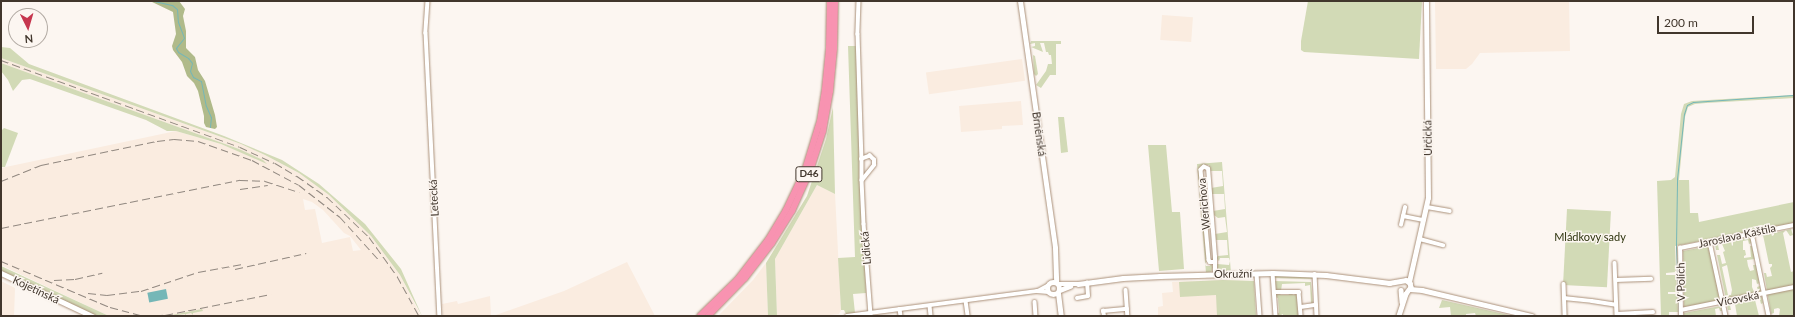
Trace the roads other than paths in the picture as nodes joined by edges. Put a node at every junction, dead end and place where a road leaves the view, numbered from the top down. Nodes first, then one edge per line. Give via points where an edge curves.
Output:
1 (428, 1) edge
2 (830, 1) edge
3 (835, 1) edge
4 (859, 1) edge
5 (1020, 1) edge
6 (1426, 1) edge
7 (862, 159) junction
8 (862, 180) junction
9 (1405, 206) dead end
10 (1427, 207) junction
11 (1450, 211) dead end
12 (1212, 216) junction
13 (1403, 216) junction
14 (1205, 217) junction
15 (1424, 220) junction
16 (1402, 225) dead end
17 (1794, 226) edge
18 (1752, 233) junction
19 (1420, 239) junction
20 (1710, 242) junction
21 (1443, 245) dead end
22 (1680, 248) joint
23 (1215, 262) junction
24 (1615, 263) dead end
25 (1, 273) edge
26 (1273, 273) junction
27 (1215, 274) junction
28 (1258, 274) junction
29 (1314, 274) junction
30 (1410, 274) junction
31 (1652, 279) dead end
32 (1616, 280) junction
33 (1403, 281) junction
34 (1087, 283) junction
35 (1389, 283) junction
36 (1564, 284) dead end
37 (1409, 287) junction
38 (1794, 287) edge
39 (1401, 289) junction
40 (1055, 290) junction
41 (1126, 290) dead end
42 (1274, 292) junction
43 (1765, 294) junction
44 (1077, 298) dead end
45 (1564, 298) junction
46 (966, 301) junction
47 (1035, 302) dead end
48 (1723, 302) junction
49 (1616, 304) junction
50 (1316, 305) junction
51 (930, 306) junction
52 (1402, 306) junction
53 (1301, 307) junction
54 (900, 309) junction
55 (1128, 309) junction
56 (1681, 310) junction
57 (1653, 312) dead end
58 (83, 314) edge
59 (871, 315) edge
60 (1617, 315) edge
61 (92, 316) edge
62 (440, 316) edge
63 (700, 316) edge
64 (708, 316) edge
65 (847, 316) edge
66 (901, 316) edge
67 (931, 316) edge
68 (968, 316) edge
69 (1036, 316) edge
70 (1061, 316) edge
71 (1104, 316) edge
72 (1128, 316) edge
73 (1260, 316) edge
74 (1276, 316) edge
75 (1301, 316) edge
76 (1317, 316) edge
77 (1399, 316) edge
78 (1532, 316) edge
79 (1565, 316) edge
80 (1681, 316) edge
81 (1726, 316) edge
82 (1769, 316) edge

1 - 62 street, Letecká via 426,33
2 - 63 highway, D46 via 826,89 805,170 768,240 737,280
3 - 64 highway, D46 via 830,91 823,131 810,171 792,211 772,243 742,283
4 - 7 street, Lidická
5 - 40 main road, Brněnská via 1053,237
6 - 10 street, Určická
7 - 8 street, Lidická
7 - 8 street via 869,156 875,162
8 - 59 street, Lidická
9 - 13 street
10 - 11 street
10 - 15 street, Určická
12 - 14 street
12 - 14 street, Werichova via 1208,169 1204,167 1202,170
12 - 23 street, Werichova
13 - 15 street
13 - 16 street
14 - 23 street, Werichova via 1209,261
15 - 19 street, Určická
17 - 18 street, Jaroslava Kaštila
18 - 20 street, Jaroslava Kaštila
18 - 43 street
19 - 21 street
19 - 30 street, Určická
20 - 22 street, Jaroslava Kaštila
20 - 48 street
22 - 56 street, V Polích
23 - 27 street, Werichova
24 - 32 street
25 - 58 main road, Kojetínská
26 - 28 street, Okružní
26 - 29 street, Okružní
26 - 42 street
27 - 28 street, Okružní
27 - 34 street, Okružní via 1123,278
28 - 73 street
29 - 35 street, Okružní
29 - 50 street
30 - 33 street, Určická
30 - 37 street, Určická
31 - 32 street
32 - 49 street
33 - 35 street, Okružní
33 - 37 street
33 - 39 street, Určická
34 - 40 street, Okružní
34 - 44 street via 1088,296
35 - 39 street, Okružní
36 - 45 street
37 - 39 street, Okružní
37 - 52 street, Určická
37 - 78 street
38 - 43 street, Vícovská
39 - 52 street, Určická
40 - 46 street, Okružní
40 - 70 main road, Brněnská
41 - 55 street
42 - 53 street via 1298,291
42 - 74 street
43 - 48 street, Vícovská
43 - 82 street
45 - 49 street
45 - 79 street
46 - 51 street, Okružní
46 - 68 street
47 - 69 street
48 - 56 street, Vícovská
48 - 81 street
49 - 60 street
50 - 53 street
50 - 76 street
51 - 54 street, Okružní
51 - 67 street
52 - 77 street, Určická
53 - 75 street
54 - 59 street, Okružní
54 - 66 street
55 - 71 street via 1104,311
55 - 72 street
56 - 80 street, V Polích
57 - 60 street
58 - 61 main road, Kojetínská
59 - 65 street, Okružní

